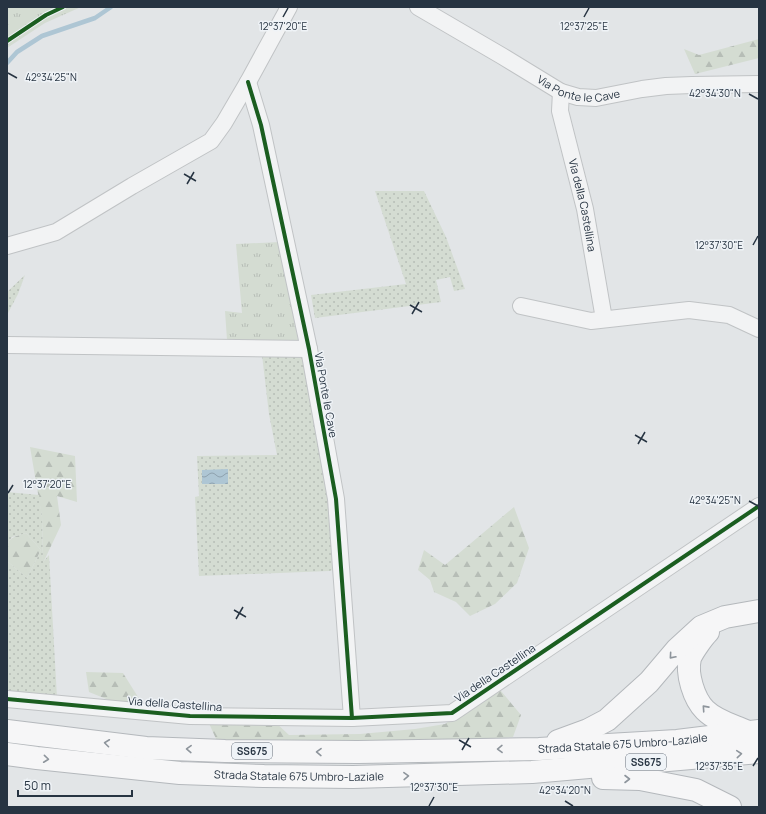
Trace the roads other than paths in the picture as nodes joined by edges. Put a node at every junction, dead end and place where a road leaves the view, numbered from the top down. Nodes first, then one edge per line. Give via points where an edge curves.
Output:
1 (289, 7) edge
2 (424, 8) edge
3 (248, 82) junction
4 (759, 84) edge
5 (560, 92) junction
6 (7, 246) edge
7 (521, 306) dead end
8 (604, 319) junction
9 (759, 329) edge
10 (7, 345) edge
11 (309, 349) junction
12 (759, 506) edge
13 (759, 611) edge
14 (725, 617) junction
15 (7, 699) edge
16 (352, 718) junction
17 (7, 731) edge
18 (755, 732) edge
19 (539, 749) junction
20 (759, 752) edge
21 (7, 754) edge
22 (532, 772) junction
23 (730, 807) edge

1 - 3 street
2 - 5 street, Via Ponte le Cave
3 - 6 street via 211,141 56,232
3 - 11 street, Via Ponte le Cave via 261,125
4 - 5 street, Via Ponte le Cave via 666,86 596,98
5 - 8 street, Via della Castellina via 560,111 585,209
7 - 8 street via 591,321
8 - 9 street via 689,310 729,315
10 - 11 street, Via Ponte le Cave
11 - 16 street, Via Ponte le Cave via 336,499
12 - 16 street, Via della Castellina via 452,713
13 - 14 highway
18 -> 14 highway via 720,721 705,710 695,694 690,677 690,658 704,636
14 -> 19 highway via 701,627 677,649 649,682 607,720
15 - 16 street, Via della Castellina via 190,716
19 -> 17 highway, Strada Statale 675 Umbro-Laziale / SS675 via 358,752 146,748
18 - 19 highway, Strada Statale 675 Umbro-Laziale / SS675 via 677,741
22 -> 20 highway, Strada Statale 675 Umbro-Laziale / SS675
21 -> 22 highway, Strada Statale 675 Umbro-Laziale / SS675 via 180,773 264,776 353,777
22 -> 23 highway via 564,778 640,779 696,790

